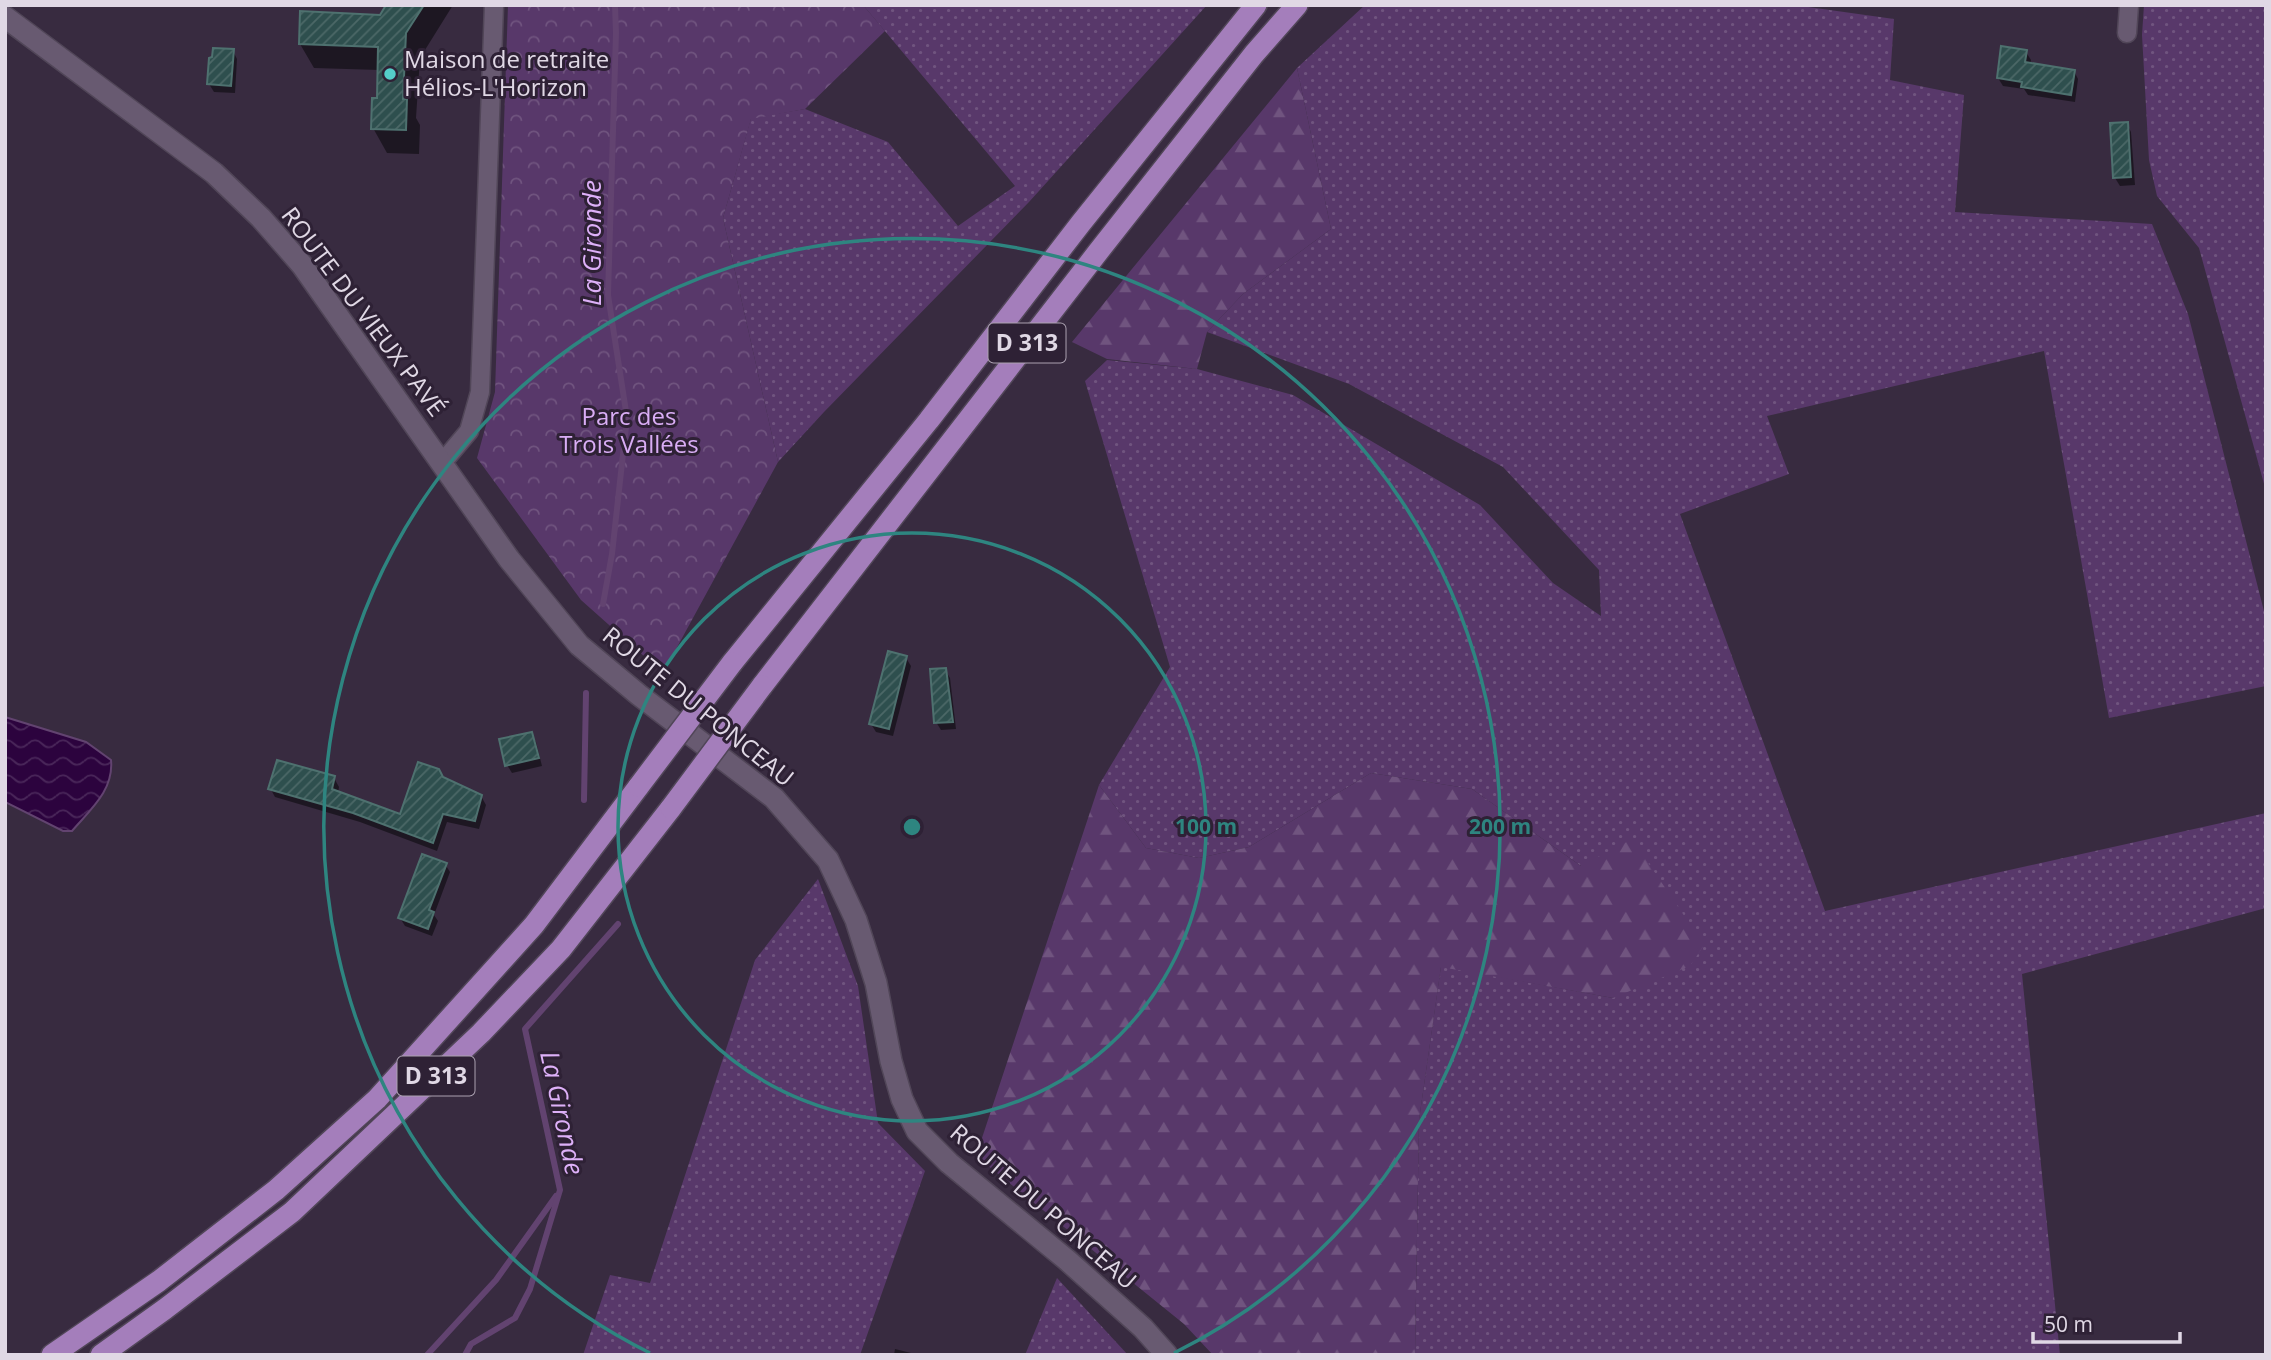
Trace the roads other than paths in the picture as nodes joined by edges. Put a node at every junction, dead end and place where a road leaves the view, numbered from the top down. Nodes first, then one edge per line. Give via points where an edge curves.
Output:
1 (494, 5) edge
2 (1256, 5) edge
3 (1297, 5) edge
4 (2129, 5) edge
5 (5, 17) edge
6 (2127, 33) dead end
7 (442, 463) junction
8 (52, 1355) edge
9 (101, 1355) edge
10 (1167, 1355) edge

1 - 7 street via 480,392 469,431
2 - 8 highway, D 313, bridge via 732,663 534,925 377,1099 276,1189 159,1281
3 - 9 highway, D 313, bridge via 1098,251 561,949 481,1033 292,1212
4 - 6 street
5 - 7 street, ROUTE DU VIEUX PAVÉ via 214,173 261,218 302,265
7 - 10 street, ROUTE DU PONCEAU via 509,559 579,645 774,798 828,860 856,920 876,983 891,1061 917,1131 1143,1328

